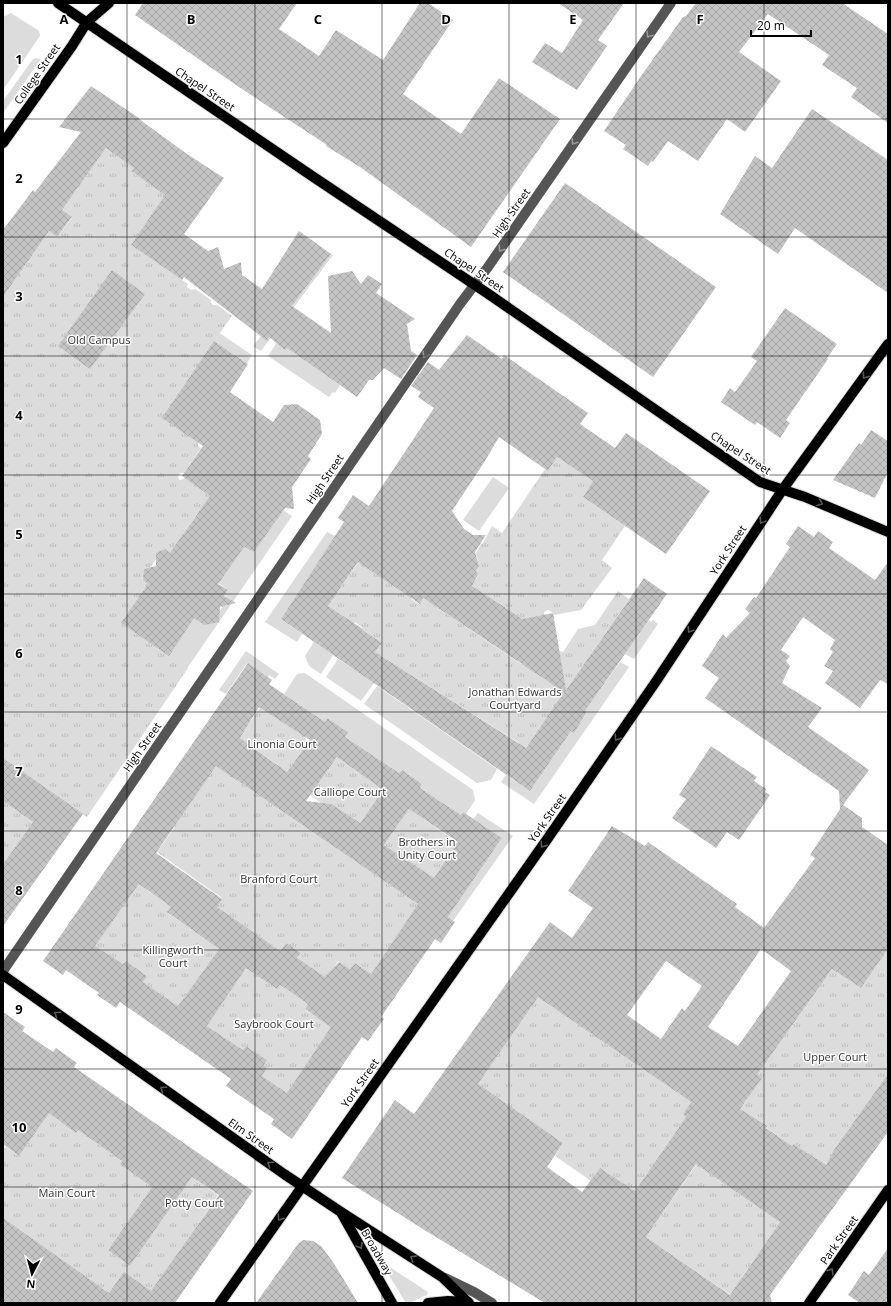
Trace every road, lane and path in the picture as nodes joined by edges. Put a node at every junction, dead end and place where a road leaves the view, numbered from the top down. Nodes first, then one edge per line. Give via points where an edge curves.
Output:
1 (58, 3) edge
2 (109, 3) edge
3 (671, 3) edge
4 (87, 22) junction
5 (3, 143) edge
6 (475, 284) junction
7 (888, 344) edge
8 (783, 489) junction
9 (888, 532) edge
10 (3, 971) edge
11 (3, 975) edge
12 (302, 1186) junction
13 (888, 1190) edge
14 (341, 1212) junction
15 (442, 1277) junction
16 (469, 1302) edge
17 (220, 1303) edge
18 (392, 1303) edge
19 (428, 1303) edge
20 (492, 1303) edge
21 (809, 1303) edge

1 - 4 main road, Chapel Street
2 - 4 main road, College Street
3 -> 6 street, High Street
4 - 5 main road, College Street
4 - 6 main road, Chapel Street
6 - 8 main road, Chapel Street via 760,482
6 -> 10 street, High Street
7 -> 8 main road, York Street
8 -> 9 main road, Chapel Street
8 -> 12 main road, York Street via 657,680
12 -> 11 main road, Elm Street
12 - 14 main road, Elm Street
12 -> 17 main road, York Street
21 -> 13 main road, Park Street
15 -> 14 main road, Elm Street
14 -> 18 main road, Broadway
15 - 16 main road
15 - 20 street, Elm Street
16 - 19 main road

